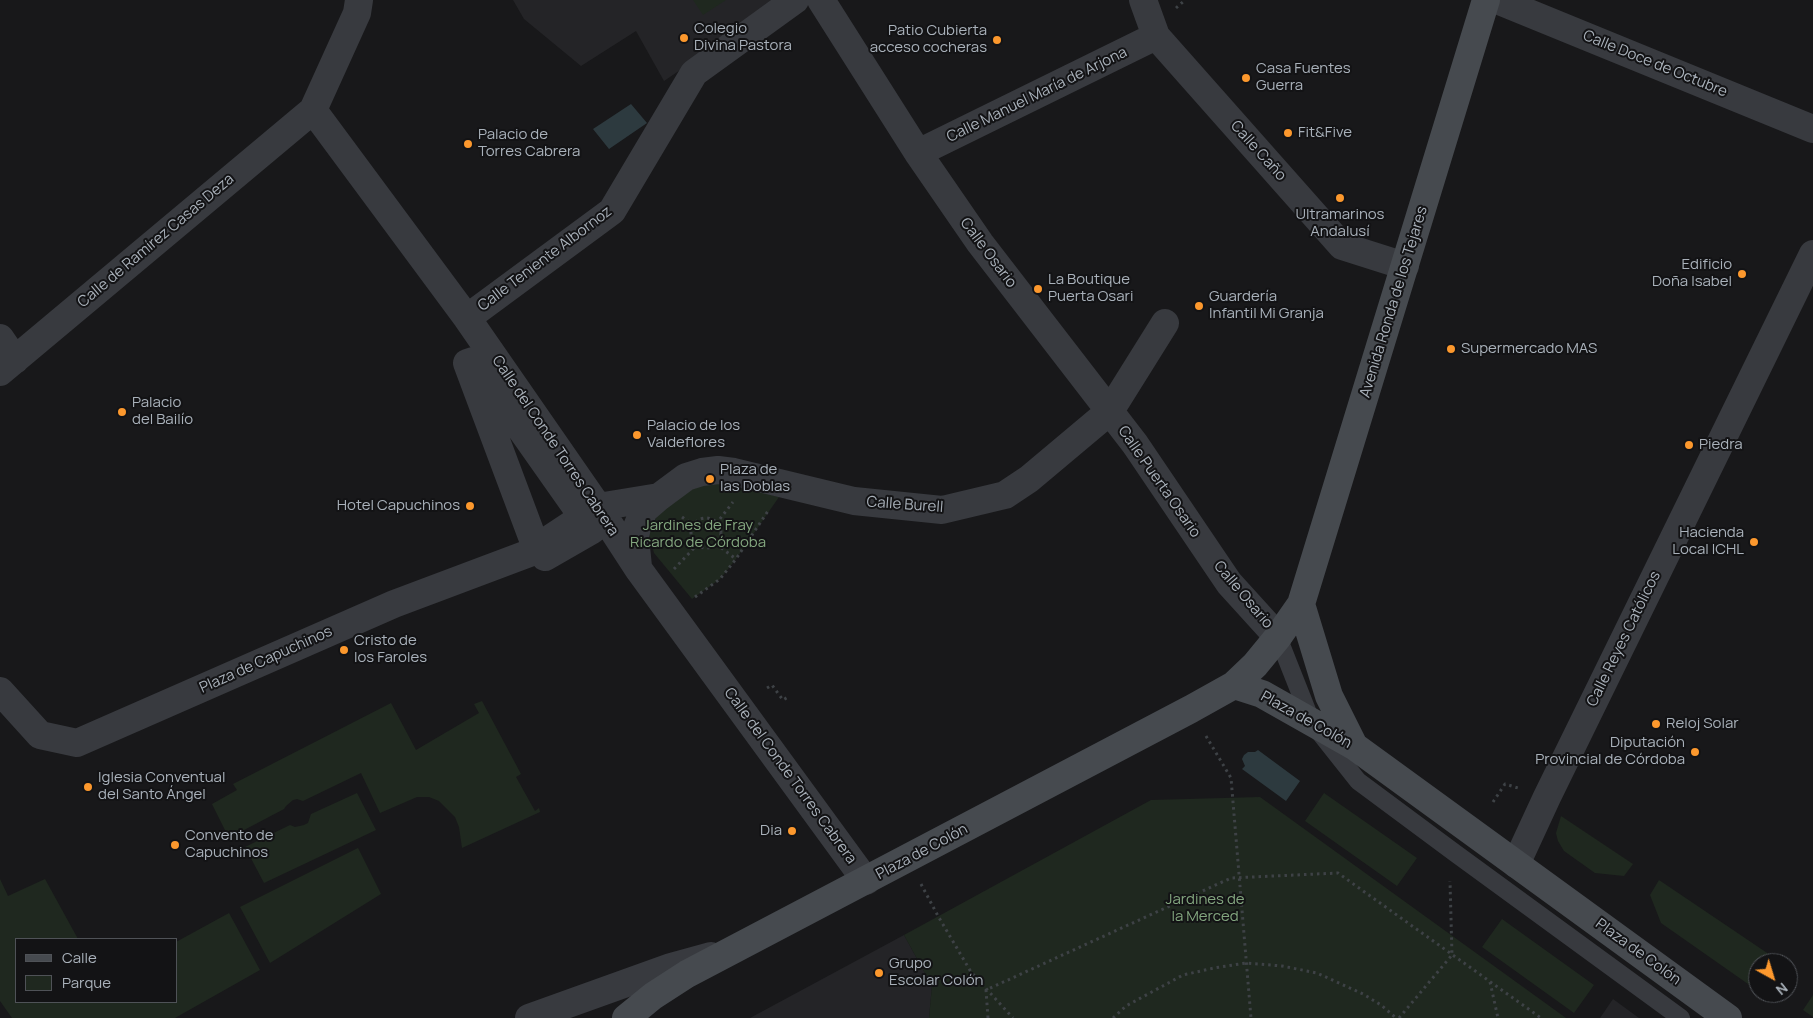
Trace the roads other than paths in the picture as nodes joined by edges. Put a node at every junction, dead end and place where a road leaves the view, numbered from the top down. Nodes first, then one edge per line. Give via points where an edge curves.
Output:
1 (359, 0) edge
2 (795, 0) edge
3 (820, 0) edge
4 (1143, 0) edge
5 (1486, 0) edge
6 (1497, 0) edge
7 (1156, 36) junction
8 (313, 110) junction
9 (1813, 128) edge
10 (918, 153) junction
11 (1813, 254) edge
12 (1405, 266) junction
13 (467, 318) junction
14 (1165, 323) dead end
15 (5, 357) edge
16 (1110, 411) junction
17 (659, 497) junction
18 (591, 512) junction
19 (541, 546) junction
20 (1208, 553) joint
21 (639, 570) junction
22 (1301, 604) junction
23 (1278, 637) junction
24 (1234, 685) junction
25 (0, 691) edge
26 (1312, 723) junction
27 (1354, 746) junction
28 (1516, 864) junction
29 (866, 881) junction
30 (743, 946) junction
31 (529, 1018) edge
32 (626, 1018) edge
33 (1681, 1018) edge
34 (1728, 1018) edge

1 - 8 street via 357,12
2 - 13 street, Calle Teniente Albornoz via 694,73 612,210
3 - 10 street, Calle Osario
4 - 7 street, Calle Caño
5 - 12 main road, Avenida Ronda de los Tejares
6 - 9 street, Calle Doce de Octubre
7 - 10 street, Calle Manuel María de Arjona
7 - 12 street, Calle Caño via 1342,246
8 - 13 street, Calle del Conde Torres Cabrera
8 - 15 street, Calle de Ramírez Casas Deza
10 - 16 street, Calle Osario via 980,243
11 - 28 street, Calle Reyes Católicos
12 - 22 main road, Avenida Ronda de los Tejares
13 - 18 street, Calle del Conde Torres Cabrera
14 - 16 street
16 - 17 street, Calle Burell via 1005,495 942,510 854,501 718,470 686,478
16 - 20 street, Calle Puerta Osario
17 - 18 street
17 - 21 street via 644,510 637,527
18 - 19 street via 592,530 545,558
18 - 19 street via 473,361 467,363 534,542
18 - 21 street, Calle del Conde Torres Cabrera
19 - 25 street, Plaza de Capuchinos via 394,604 77,743 40,735
20 - 23 street, Calle Osario via 1229,583
21 - 29 street, Calle del Conde Torres Cabrera
22 - 23 main road, Avenida Ronda de los Tejares
22 - 27 main road via 1330,696
23 - 24 main road, Avenida Ronda de los Tejares
23 - 26 lane
24 - 26 main road, Plaza de Colón via 1262,694
24 - 29 main road, Plaza de Colón
26 - 27 main road, Plaza de Colón
26 - 33 lane via 1358,780
27 - 28 main road, Plaza de Colón
28 - 34 main road, Plaza de Colón
29 - 30 main road, Plaza de Colón
30 - 31 street, Plaza de Colón via 671,967
30 - 32 main road, Plaza de Colón via 688,974

